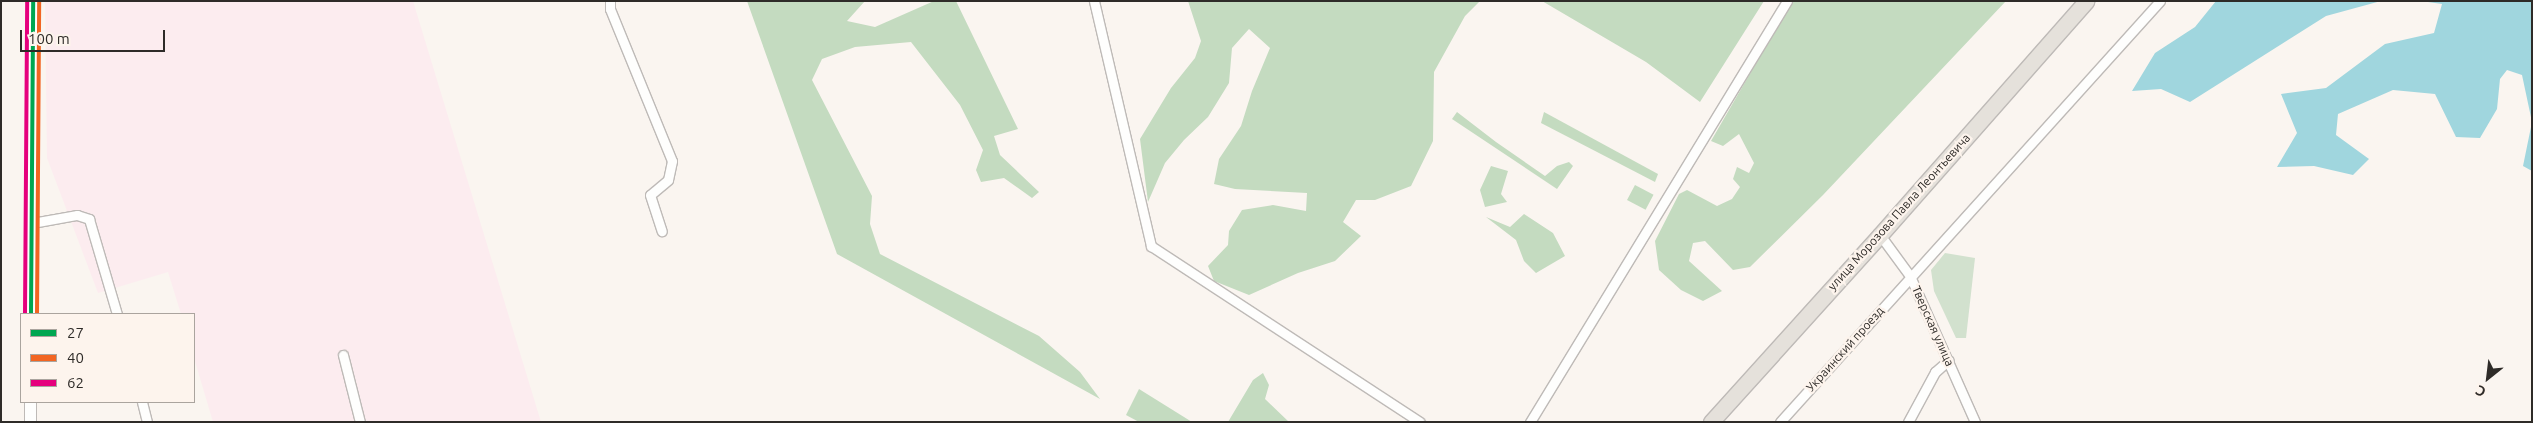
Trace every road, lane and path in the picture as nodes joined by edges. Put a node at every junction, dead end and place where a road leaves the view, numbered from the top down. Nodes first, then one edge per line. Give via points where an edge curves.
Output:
1 (33, 1) edge
2 (610, 1) edge
3 (1094, 1) edge
4 (1787, 1) edge
5 (2086, 1) edge
6 (2160, 1) edge
7 (32, 223) junction
8 (662, 231) dead end
9 (1880, 235) junction
10 (1910, 276) junction
11 (31, 313) edge
12 (116, 313) edge
13 (343, 355) dead end
14 (1949, 360) junction
15 (30, 403) edge
16 (142, 403) edge
17 (30, 422) edge
18 (147, 422) edge
19 (360, 422) edge
20 (1420, 422) edge
21 (1530, 422) edge
22 (1711, 422) edge
23 (1780, 422) edge
24 (1908, 422) edge
25 (1975, 422) edge

1 - 7 street
2 - 8 street via 610,9 672,161 668,180 650,195
3 - 20 street via 1151,246
4 - 21 street
5 - 9 main road, улица Морозова Павла Леонтьевича
6 - 10 street, Украинский проезд
7 - 11 street
7 - 12 street via 76,215 89,219
9 - 10 street, Тверская улица
9 - 22 main road, улица Морозова Павла Леонтьевича
10 - 14 street, Тверская улица
10 - 23 street, Украинский проезд
13 - 19 street
14 - 24 street via 1935,372
14 - 25 street, Тверская улица
15 - 17 street
16 - 18 street

